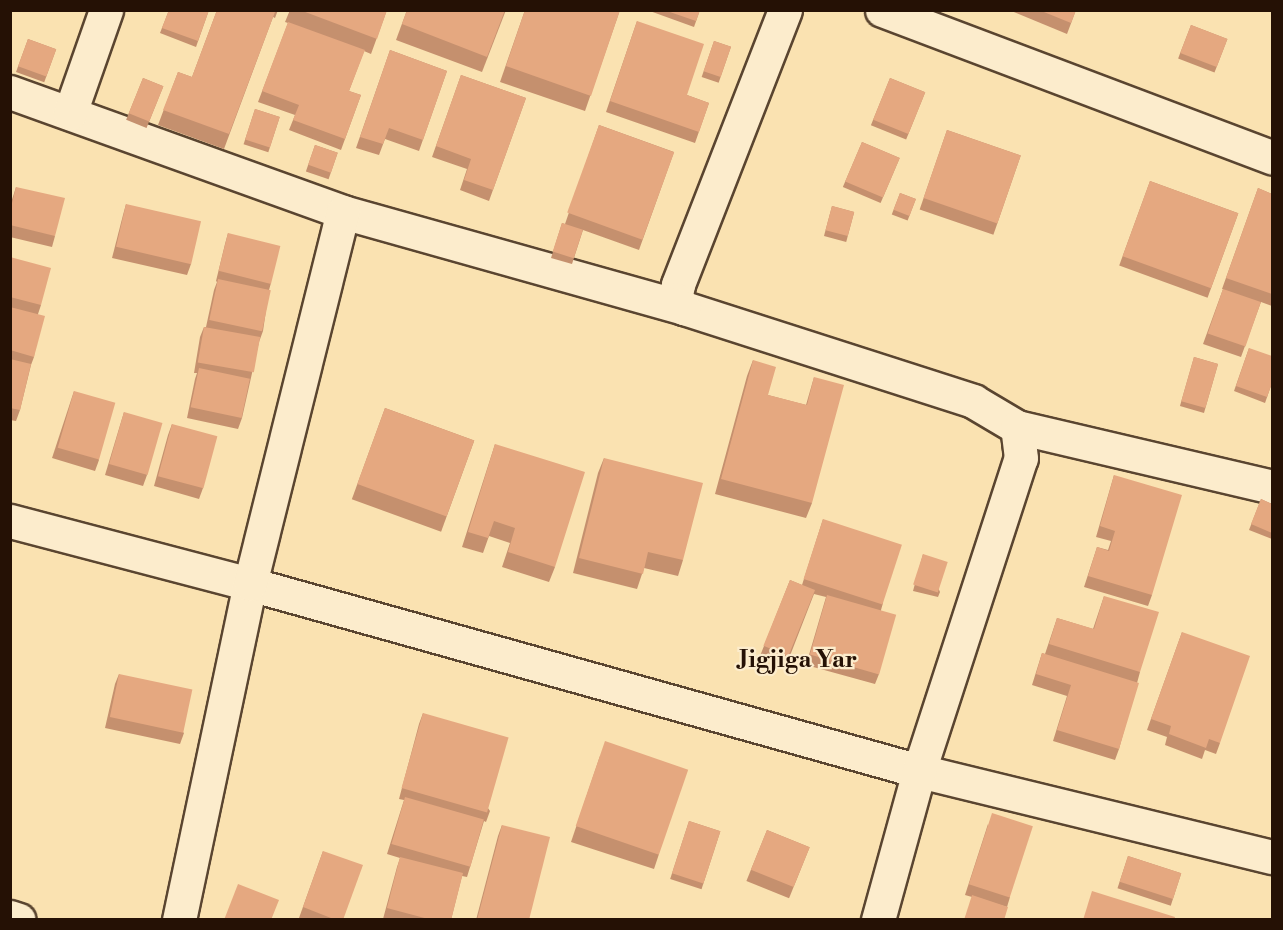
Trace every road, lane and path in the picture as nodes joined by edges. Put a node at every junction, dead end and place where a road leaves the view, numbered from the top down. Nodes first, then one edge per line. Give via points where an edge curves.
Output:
1 (106, 10) edge
2 (785, 10) edge
3 (882, 10) edge
4 (10, 92) edge
5 (70, 113) junction
6 (1272, 157) edge
7 (343, 212) junction
8 (684, 308) junction
9 (1017, 427) junction
10 (1272, 487) edge
11 (10, 521) edge
12 (250, 584) junction
13 (919, 771) junction
14 (1272, 857) edge
15 (10, 917) edge
16 (19, 920) edge
17 (179, 920) edge
18 (878, 920) edge

1 - 5 street
2 - 8 street via 678,285 675,299
3 - 6 street
4 - 5 street
5 - 7 street
7 - 8 street
7 - 12 street
8 - 9 street via 972,401
9 - 10 street
9 - 13 street via 1021,458
11 - 12 street
12 - 13 street
12 - 17 street
13 - 14 street
13 - 18 street
15 - 16 street

